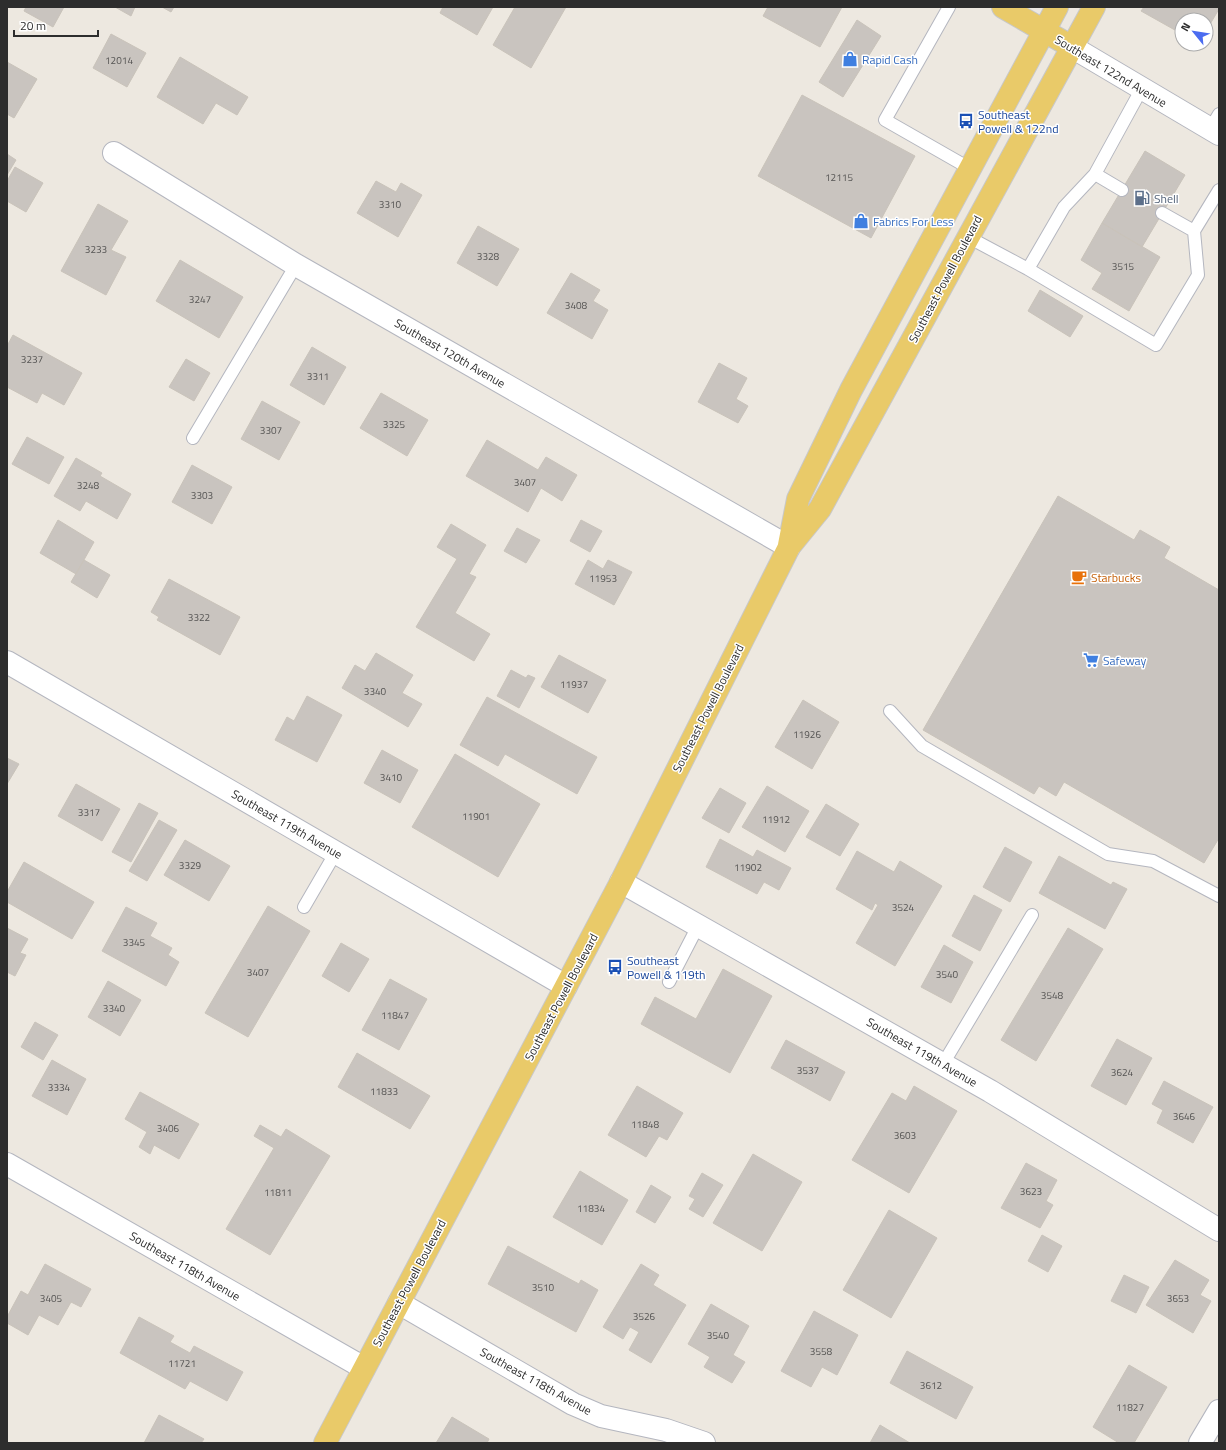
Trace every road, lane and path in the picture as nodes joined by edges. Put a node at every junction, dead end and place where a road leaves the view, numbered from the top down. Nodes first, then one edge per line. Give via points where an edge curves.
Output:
1 (949, 7) edge
2 (1003, 7) edge
3 (1057, 7) edge
4 (1094, 7) edge
5 (1044, 31) junction
6 (1072, 47) junction
7 (1141, 90) junction
8 (1216, 125) edge
9 (114, 153) dead end
10 (969, 168) junction
11 (1095, 174) junction
12 (1122, 190) dead end
13 (1219, 190) edge
14 (1162, 213) dead end
15 (1194, 231) junction
16 (968, 237) junction
17 (296, 265) junction
18 (1028, 269) junction
19 (193, 438) dead end
20 (789, 547) junction
21 (7, 662) edge
22 (890, 711) dead end
23 (336, 852) junction
24 (621, 882) junction
25 (1219, 896) edge
26 (304, 907) dead end
27 (1032, 915) dead end
28 (698, 926) junction
29 (669, 982) dead end
30 (566, 986) junction
31 (943, 1064) junction
32 (7, 1164) edge
33 (1219, 1230) edge
34 (400, 1303) junction
35 (364, 1368) junction
36 (1219, 1411) edge
37 (325, 1443) edge
38 (704, 1443) edge
39 (1200, 1443) edge

1 - 10 lane via 885,120
2 - 5 main road, Southeast 122nd Avenue
3 - 5 main road, Southeast Powell Boulevard
4 - 6 main road, Southeast Powell Boulevard
5 - 6 main road, Southeast 122nd Avenue
5 - 10 main road, Southeast Powell Boulevard
6 - 7 street, Southeast 122nd Avenue
6 - 16 main road, Southeast Powell Boulevard
7 - 8 street, Southeast 122nd Avenue
7 - 11 lane
9 - 17 street, Southeast 120th Avenue
10 - 20 main road, Southeast Powell Boulevard via 851,390 798,499
11 - 12 lane
11 - 18 lane via 1064,207
13 - 15 lane
14 - 15 lane
15 - 18 lane via 1198,275 1156,345
16 - 18 lane
16 - 20 main road, Southeast Powell Boulevard via 820,509
17 - 19 lane
17 - 20 street, Southeast 120th Avenue
20 - 24 main road, Southeast Powell Boulevard
21 - 23 street, Southeast 119th Avenue
22 - 25 lane via 922,746 1108,854 1153,861
23 - 26 lane
23 - 30 street, Southeast 119th Avenue
24 - 28 street, Southeast 119th Avenue
24 - 30 main road, Southeast Powell Boulevard
27 - 31 lane
28 - 29 lane
28 - 31 street, Southeast 119th Avenue
30 - 34 main road, Southeast Powell Boulevard
31 - 33 street, Southeast 119th Avenue
32 - 35 street, Southeast 118th Avenue
34 - 35 main road, Southeast Powell Boulevard
34 - 38 street, Southeast 118th Avenue via 573,1404 601,1416 666,1430
35 - 37 main road, Southeast Powell Boulevard
36 - 39 street

